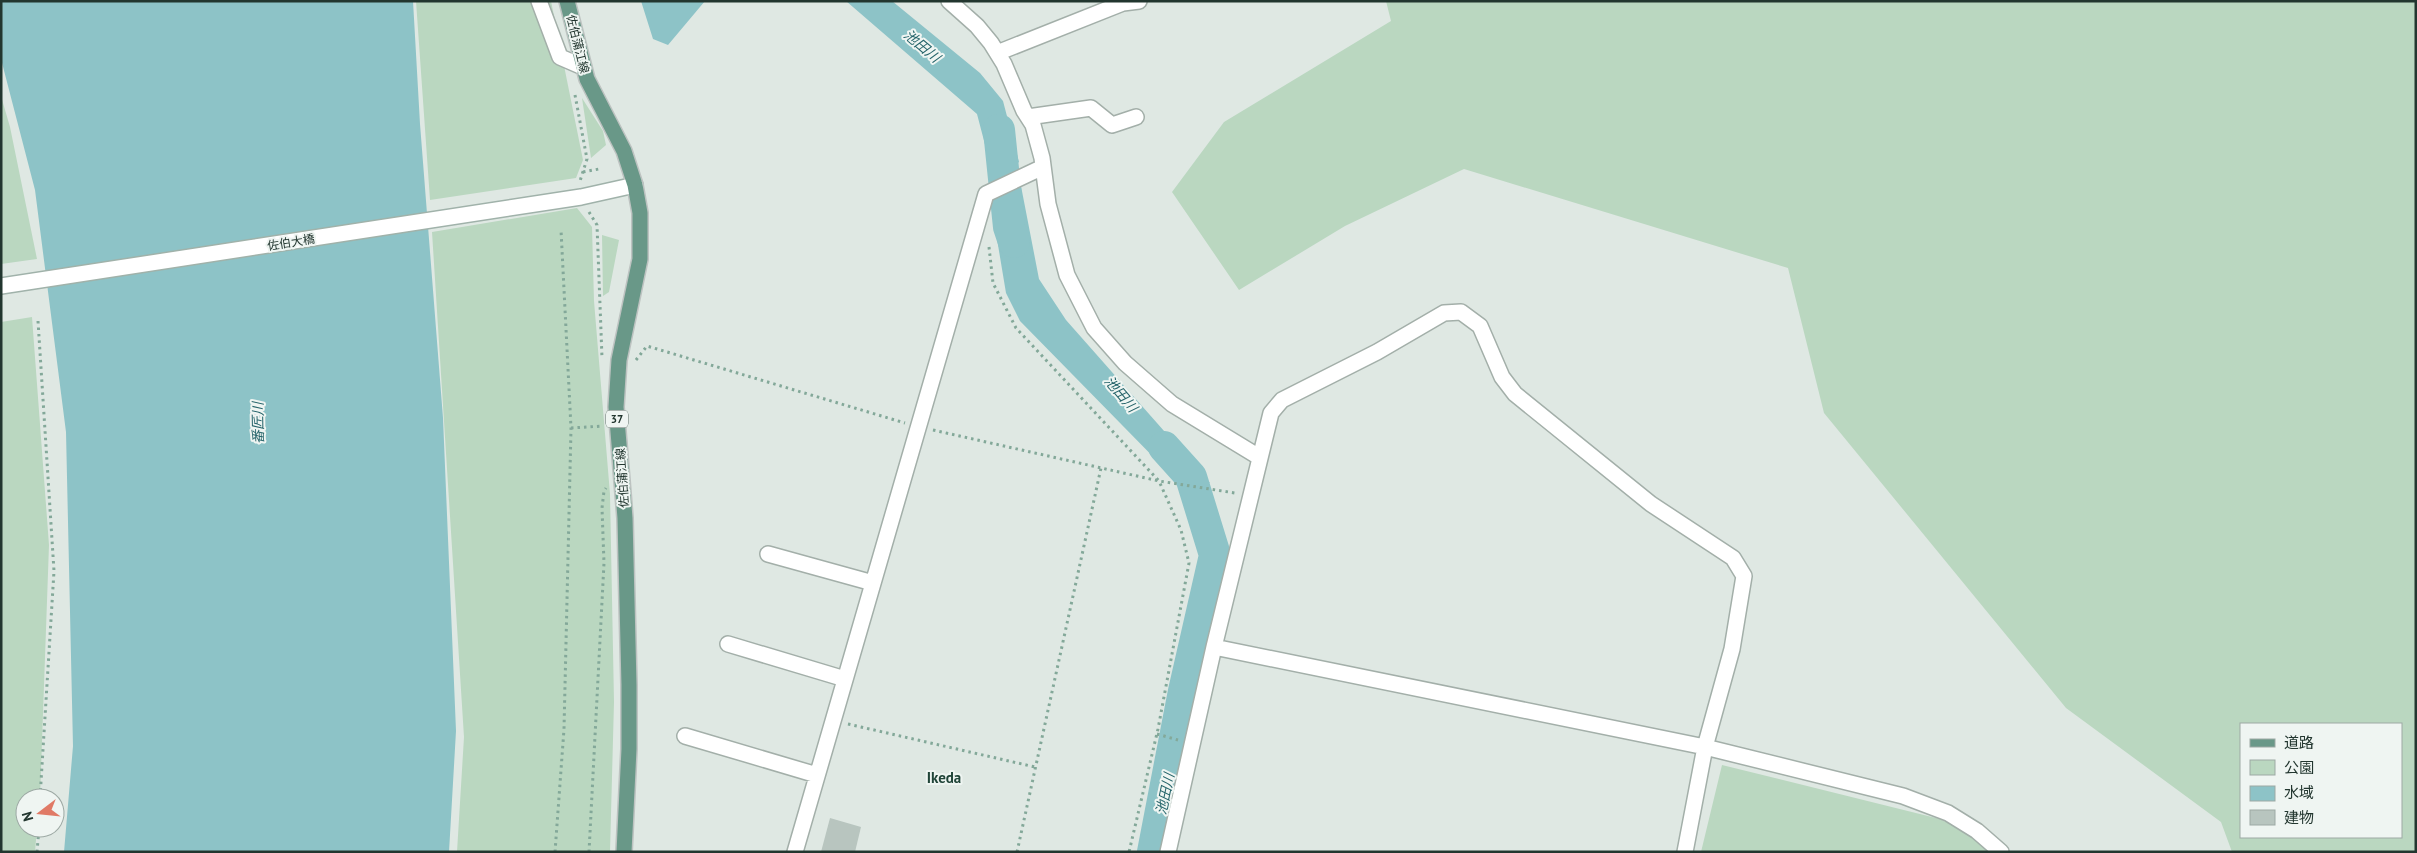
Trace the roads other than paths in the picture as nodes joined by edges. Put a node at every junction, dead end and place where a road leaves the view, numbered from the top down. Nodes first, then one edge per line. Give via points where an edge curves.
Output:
1 (539, 1) edge
2 (567, 1) edge
3 (949, 1) edge
4 (1139, 1) edge
5 (997, 53) junction
6 (583, 67) junction
7 (1028, 117) junction
8 (1136, 117) dead end
9 (1043, 168) junction
10 (635, 185) junction
11 (1, 286) edge
12 (1259, 457) junction
13 (768, 554) dead end
14 (873, 583) junction
15 (728, 644) dead end
16 (1214, 647) junction
17 (845, 679) junction
18 (684, 736) dead end
19 (1705, 747) junction
20 (817, 775) junction
21 (624, 852) edge
22 (795, 852) edge
23 (1168, 852) edge
24 (1685, 852) edge
25 (2001, 852) edge

1 - 6 street via 560,57
2 - 6 main road, 佐伯蒲江線 / 37
3 - 5 street via 977,26
4 - 5 street via 1123,3
5 - 7 street
6 - 10 main road, 佐伯蒲江線 / 37 via 616,134
7 - 8 street via 1090,108 1112,125
7 - 9 street
9 - 12 street via 1048,204 1067,275 1094,328 1126,364 1172,404
9 - 14 street via 986,194
10 - 11 street, 佐伯大橋 via 584,203
10 - 21 main road, 佐伯蒲江線 / 37 via 640,213 640,259 616,383 629,685
12 - 16 street
12 - 19 street via 1271,413 1282,400 1444,313 1461,312 1480,326 1502,377 1515,394 1651,504 1733,558 1744,576 1732,649
13 - 14 street
14 - 17 street
15 - 17 street
16 - 19 street
16 - 23 street
17 - 20 street
18 - 20 street
19 - 24 street
19 - 25 street via 1903,796 1948,813 1977,831
20 - 22 street

